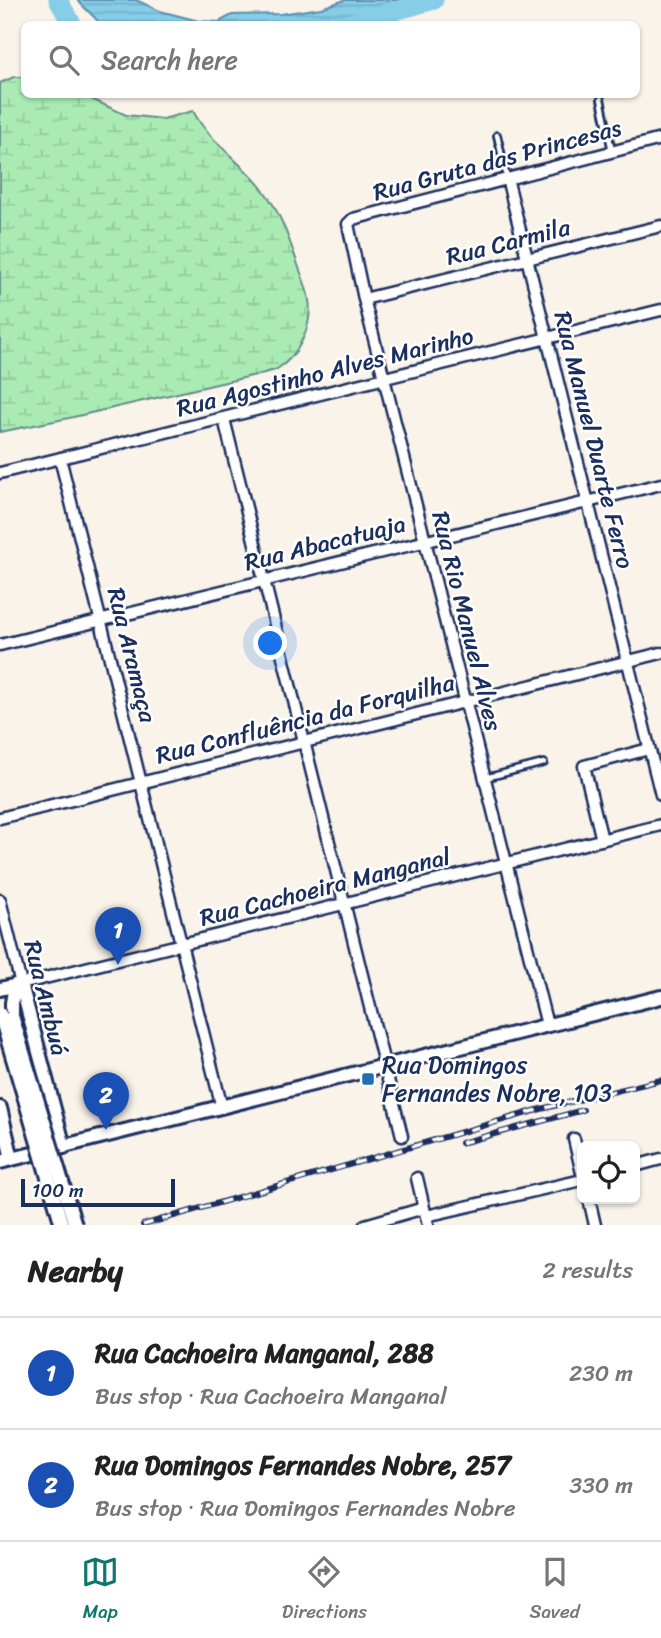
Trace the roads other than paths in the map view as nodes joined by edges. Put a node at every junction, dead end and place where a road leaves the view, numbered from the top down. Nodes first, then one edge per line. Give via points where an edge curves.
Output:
1 (601, 99) dead end
2 (498, 135) dead end
3 (661, 139) edge
4 (612, 151) junction
5 (507, 178) junction
6 (661, 226) edge
7 (348, 227) joint
8 (527, 260) junction
9 (364, 299) junction
10 (661, 310) edge
11 (547, 339) junction
12 (385, 379) junction
13 (224, 419) junction
14 (61, 458) junction
15 (0, 473) edge
16 (661, 484) edge
17 (589, 503) junction
18 (425, 540) junction
19 (263, 579) junction
20 (102, 620) junction
21 (0, 645) edge
22 (661, 653) edge
23 (627, 661) junction
24 (465, 701) junction
25 (303, 741) junction
26 (649, 749) junction
27 (544, 763) dead end
28 (484, 778) junction
29 (142, 782) junction
30 (661, 795) edge
31 (0, 818) edge
32 (661, 825) edge
33 (602, 840) junction
34 (506, 863) junction
35 (0, 900) edge
36 (344, 904) junction
37 (183, 944) junction
38 (18, 985) junction
39 (0, 989) edge
40 (661, 997) edge
41 (6, 1015) edge
42 (547, 1025) junction
43 (387, 1067) junction
44 (0, 1108) edge
45 (222, 1108) junction
46 (402, 1136) dead end
47 (574, 1139) dead end
48 (64, 1147) junction
49 (577, 1152) edge
50 (661, 1159) edge
51 (6, 1160) edge
52 (640, 1165) edge
53 (417, 1178) dead end
54 (577, 1181) edge
55 (590, 1204) edge
56 (426, 1216) edge
57 (62, 1225) edge
58 (75, 1225) edge
59 (365, 1225) edge
60 (595, 1225) edge

1 - 4 lane
2 - 5 lane, Rua Manuel Duarte Ferro
3 - 4 street, Rua Gruta das Princesas
4 - 5 street, Rua Gruta das Princesas
5 - 7 street, Rua Gruta das Princesas via 353,219
5 - 8 street, Rua Manuel Duarte Ferro
6 - 8 street, Rua Carmila
7 - 9 street, Rua Rio Manuel Alves
8 - 9 street, Rua Carmila
8 - 11 street, Rua Manuel Duarte Ferro
9 - 12 street, Rua Rio Manuel Alves
10 - 11 street, Rua Agostinho Alves Marinho
11 - 12 street, Rua Agostinho Alves Marinho
11 - 17 street, Rua Manuel Duarte Ferro
12 - 13 street, Rua Agostinho Alves Marinho
12 - 18 street, Rua Rio Manuel Alves
13 - 14 street, Rua Agostinho Alves Marinho
13 - 19 street
14 - 15 street, Rua Agostinho Alves Marinho
14 - 20 street, Rua Aramaça
16 - 17 street, Rua Abacatuaja
17 - 18 street, Rua Abacatuaja
17 - 23 street, Rua Manuel Duarte Ferro
18 - 19 street, Rua Abacatuaja
18 - 24 street, Rua Rio Manuel Alves
19 - 20 street, Rua Abacatuaja
19 - 25 street
20 - 21 street, Rua Abacatuaja
20 - 29 street, Rua Aramaça
22 - 23 street, Rua Confluência da Forquilha
23 - 24 street, Rua Confluência da Forquilha
23 - 26 street, Rua Manuel Duarte Ferro
24 - 25 street, Rua Confluência da Forquilha
24 - 28 street, Rua Rio Manuel Alves
25 - 29 street, Rua Confluência da Forquilha
25 - 36 street
26 - 30 street, Rua Manuel Duarte Ferro
26 - 33 street via 584,766
27 - 28 lane
28 - 34 street, Rua Rio Manuel Alves
29 - 31 street, Rua Confluência da Forquilha
29 - 37 street, Rua Aramaça
32 - 33 street, Rua Cachoeira Manganal
33 - 34 street, Rua Cachoeira Manganal
34 - 36 street, Rua Cachoeira Manganal
34 - 42 street, Rua Rio Manuel Alves
35 - 38 street, Rua Ambuá
36 - 37 street, Rua Cachoeira Manganal
36 - 43 street
37 - 38 street, Rua Cachoeira Manganal
37 - 45 street, Rua Aramaça
38 - 39 street, Rua Cachoeira Manganal
38 - 41 street
38 - 48 street, Rua Ambuá
40 - 42 street
41 - 57 street, bridge
41 - 58 street, bridge
42 - 43 street
43 - 45 street
43 - 46 street
44 - 51 street
45 - 48 street
47 - 49 street
48 - 51 street
50 - 52 street
53 - 56 street
54 - 56 street
55 - 60 street
56 - 59 street

